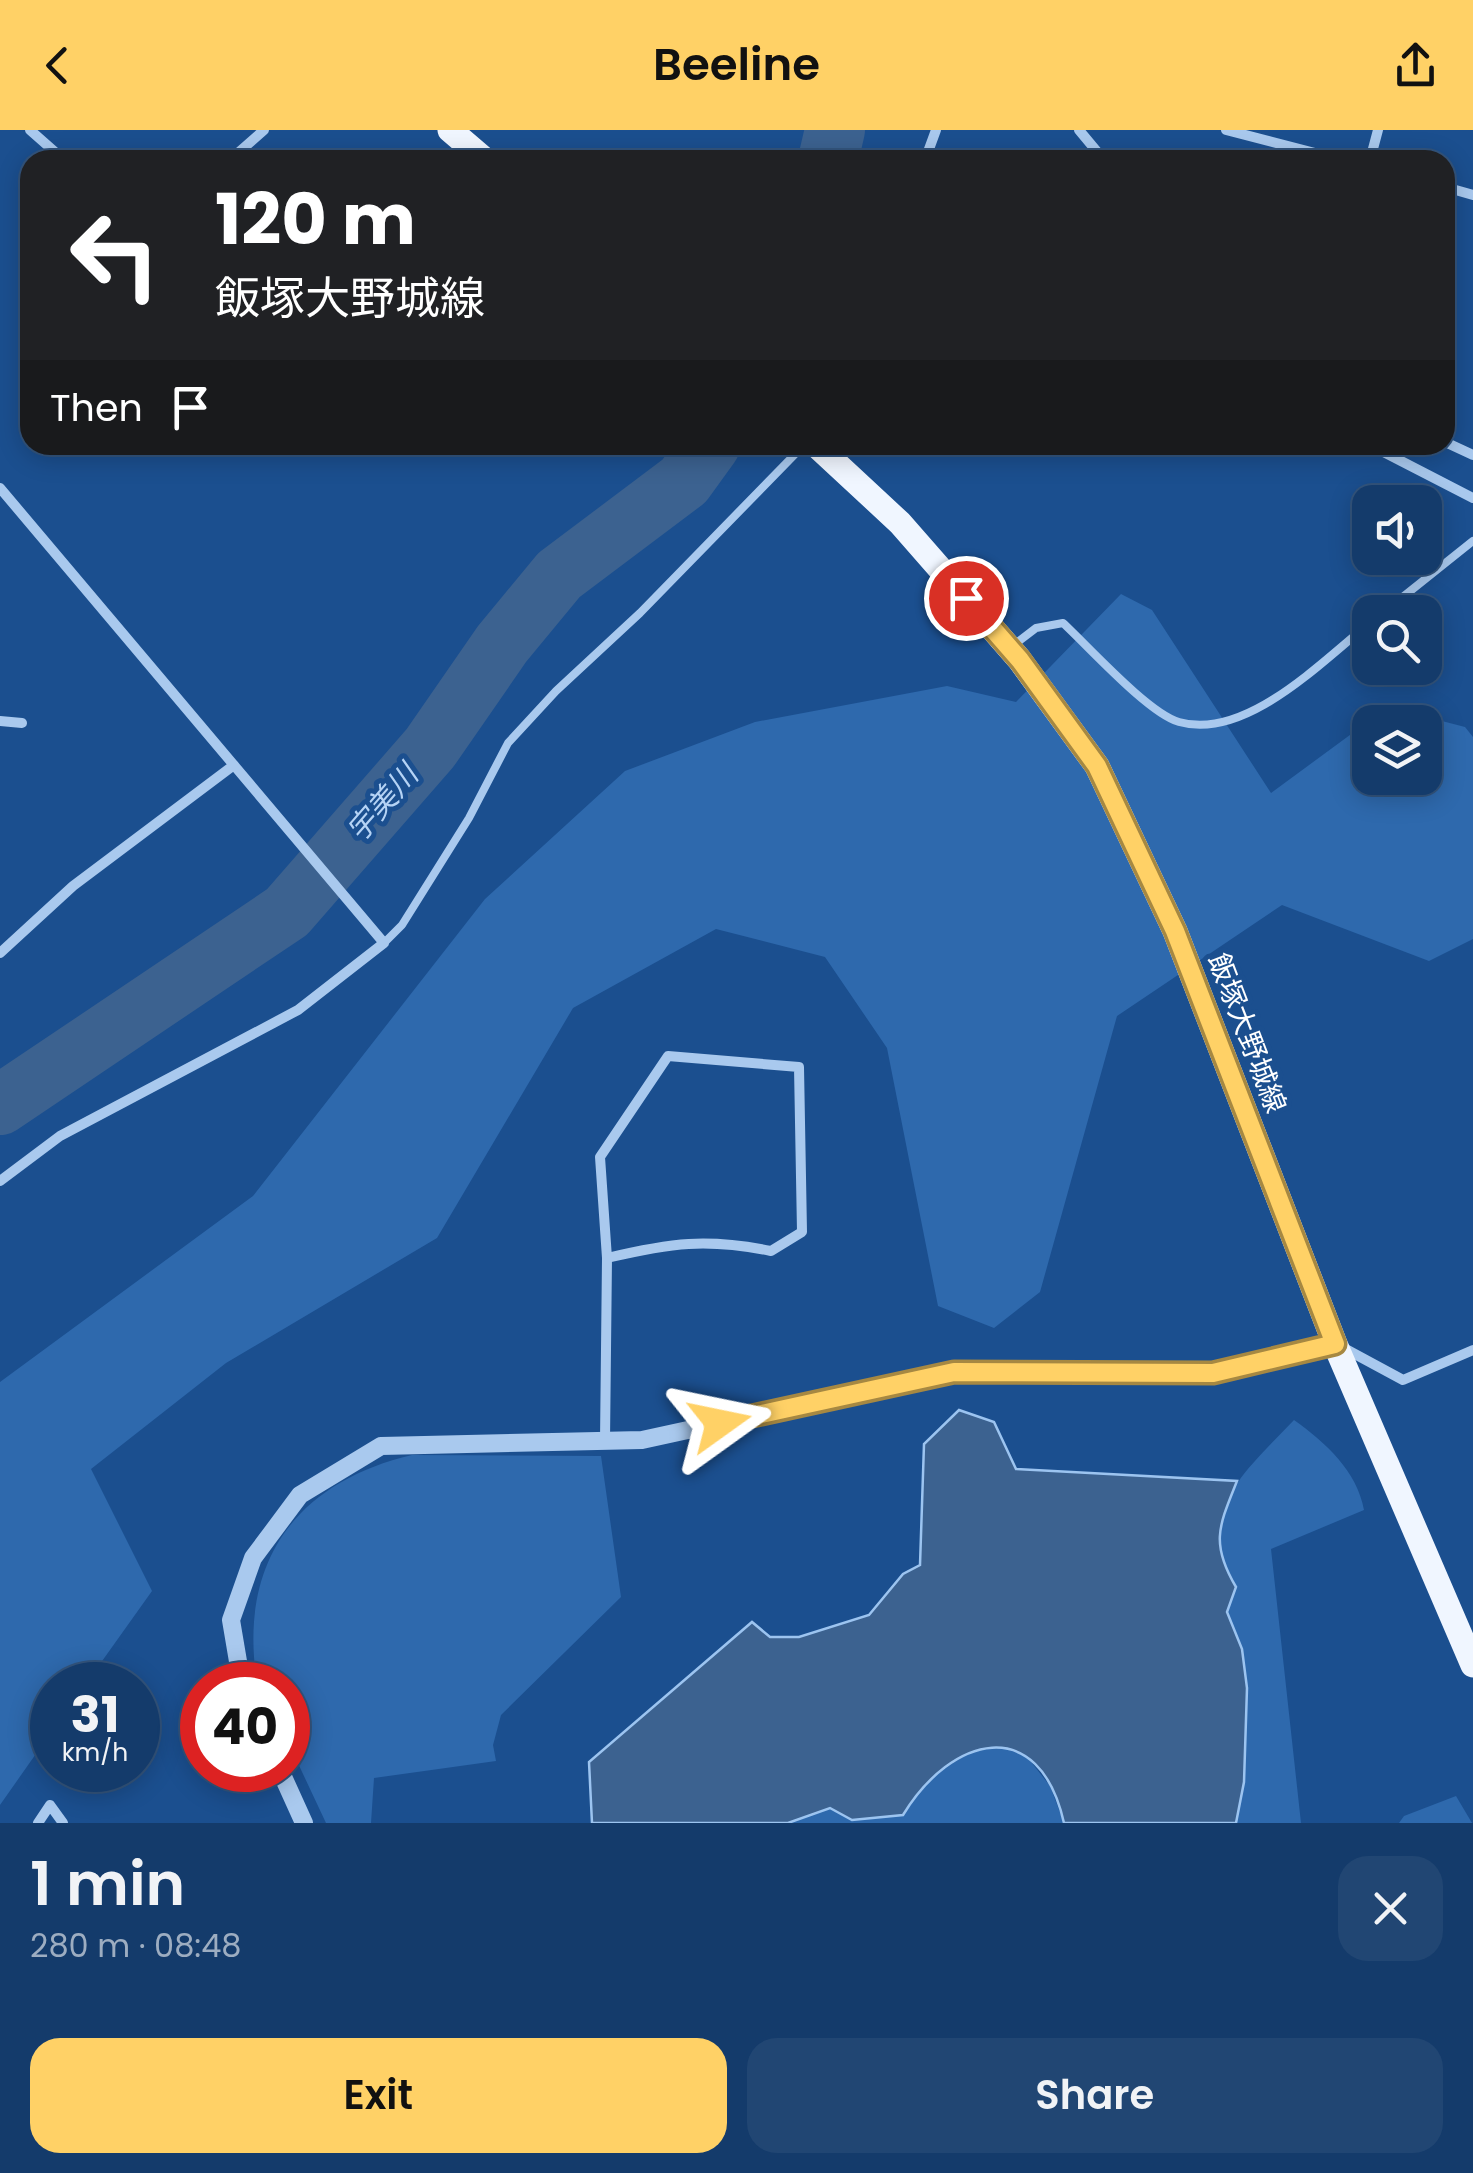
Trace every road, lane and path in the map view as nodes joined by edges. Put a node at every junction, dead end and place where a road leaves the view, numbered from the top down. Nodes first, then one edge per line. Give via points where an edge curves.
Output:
1 (30, 130) edge
2 (264, 130) edge
3 (450, 130) edge
4 (1079, 130) edge
5 (1226, 130) edge
6 (53, 150) edge
7 (241, 150) edge
8 (473, 150) edge
9 (1096, 150) edge
10 (1303, 150) edge
11 (794, 455) edge
12 (827, 455) edge
13 (1389, 455) edge
14 (0, 488) edge
15 (1473, 498) edge
16 (1473, 542) edge
17 (1406, 595) edge
18 (1352, 638) edge
19 (1010, 648) junction
20 (0, 721) edge
21 (22, 723) dead end
22 (234, 765) junction
23 (384, 943) junction
24 (0, 953) edge
25 (0, 1181) edge
26 (607, 1258) junction
27 (1335, 1344) junction
28 (1473, 1350) edge
29 (606, 1441) junction
30 (238, 1662) edge
31 (1473, 1665) edge
32 (290, 1792) edge
33 (38, 1823) edge
34 (63, 1823) edge
35 (304, 1823) edge

1 - 6 street
2 - 7 street
3 - 8 main road
4 - 9 street
5 - 10 street
11 - 23 lane via 508,743 469,818
12 - 19 main road, 飯塚大野城線 via 900,522
13 - 15 street
14 - 22 street
16 - 17 lane
18 - 19 lane via 1265,704 1216,724 1178,722 1152,706 1063,622 1036,628
19 - 27 main road, 飯塚大野城線 via 1097,766 1175,931
20 - 21 street
22 - 23 street
22 - 24 street via 73,886
23 - 25 street via 298,1010 60,1136
26 - 26 street via 675,1242 771,1250 802,1232 799,1066 668,1056 600,1157
26 - 29 street
27 - 28 street via 1403,1380
27 - 29 street via 1213,1373 954,1372 642,1440
27 - 31 main road, 飯塚大野城線
29 - 30 street via 381,1446 300,1495 253,1558 231,1620
32 - 35 street
33 - 34 street via 50,1805

